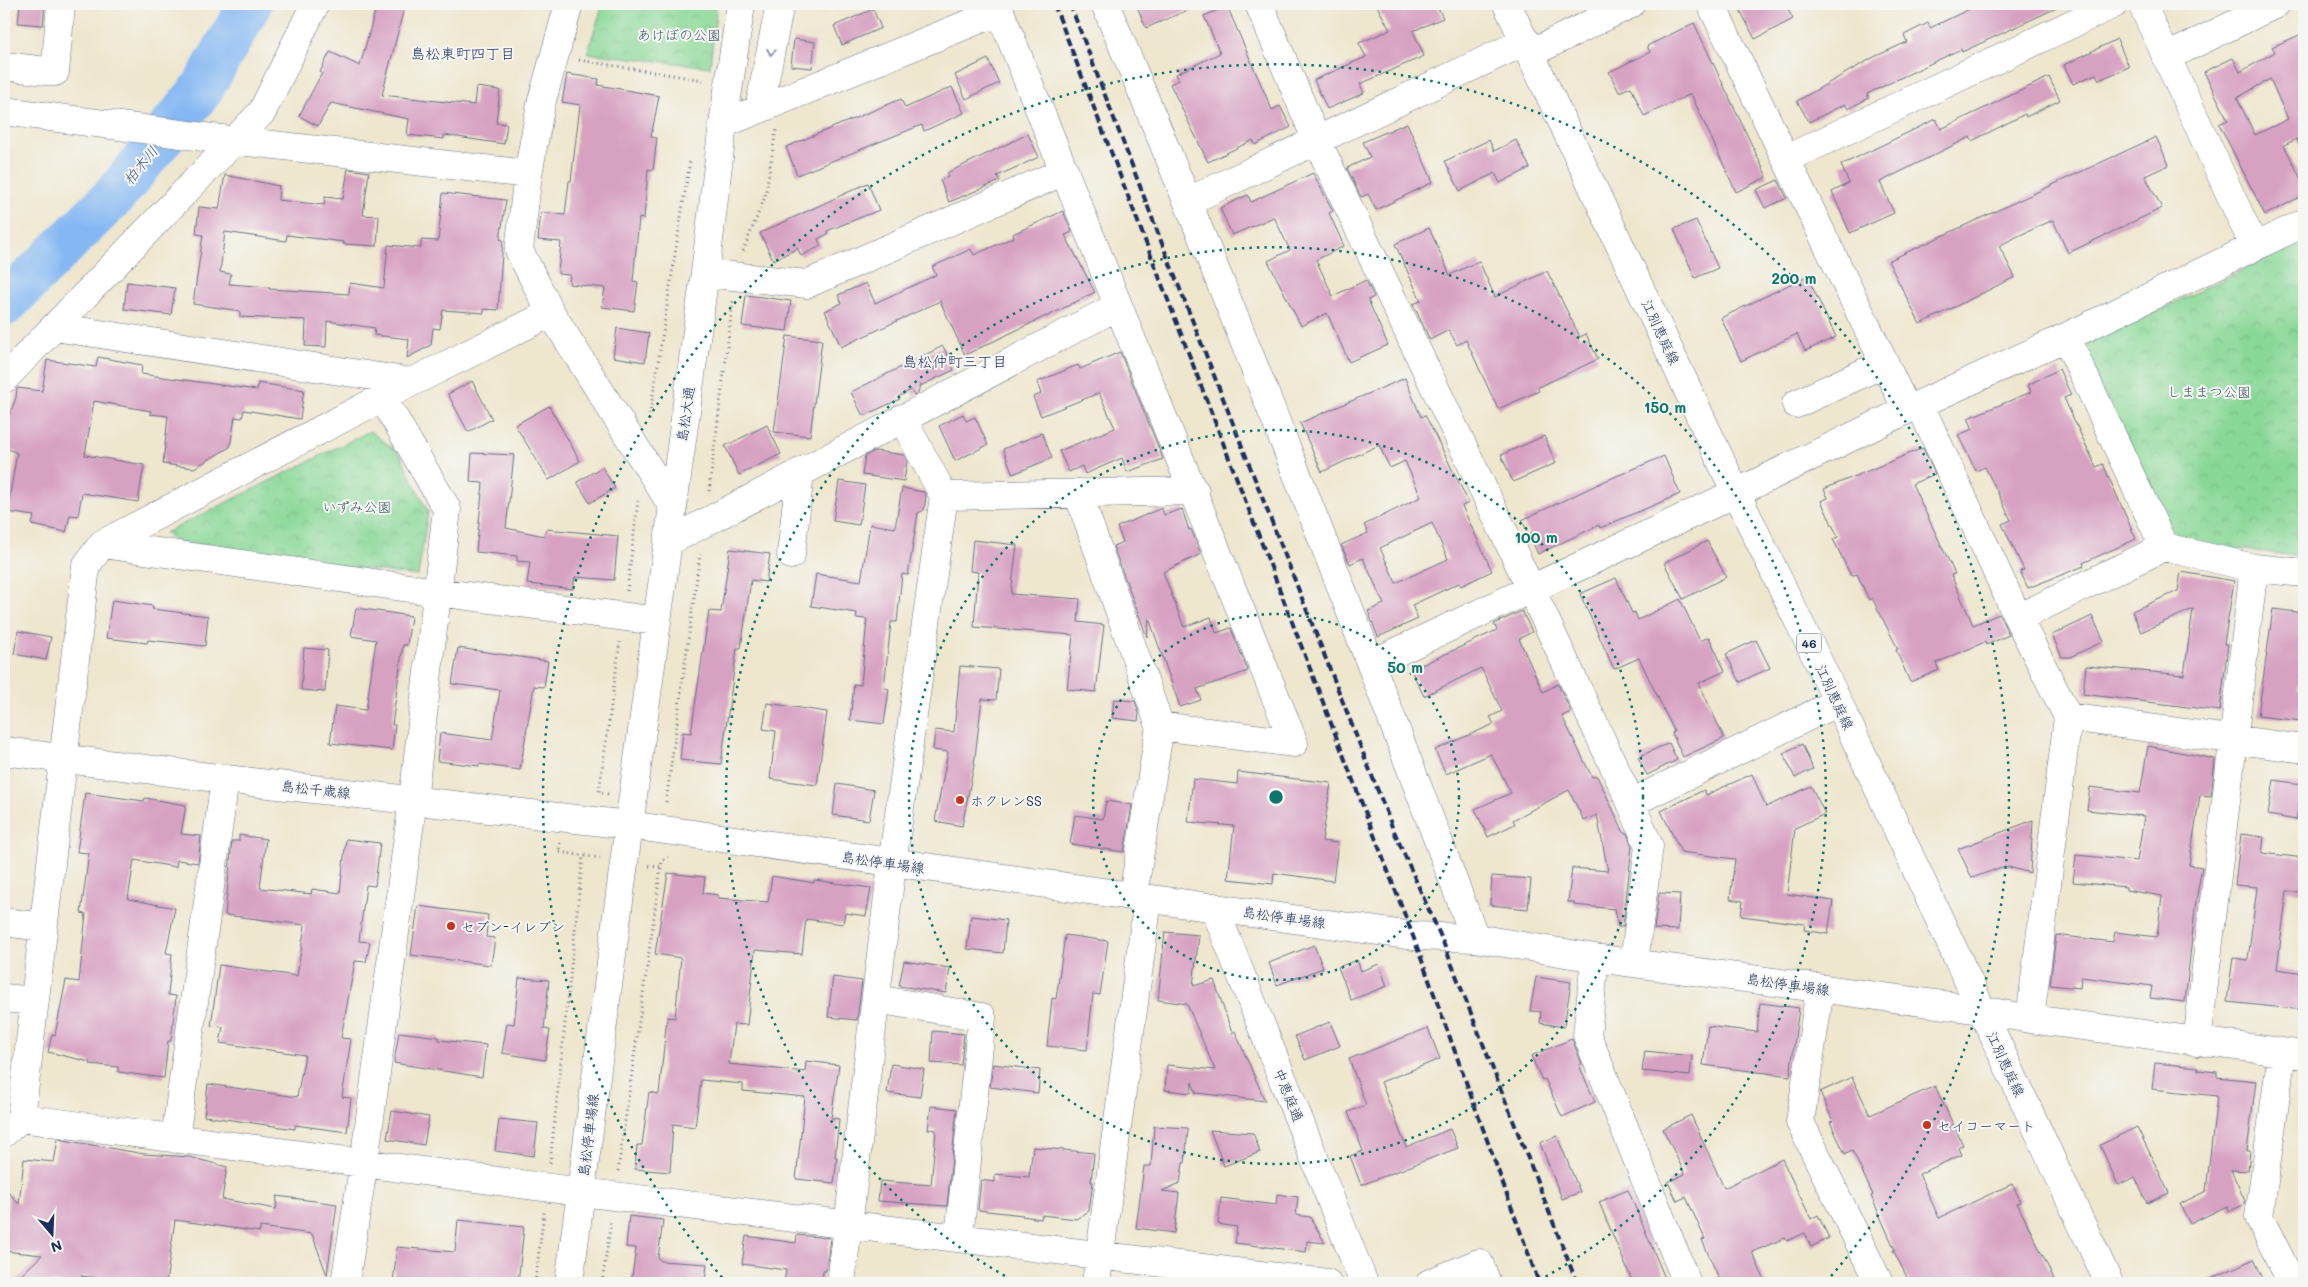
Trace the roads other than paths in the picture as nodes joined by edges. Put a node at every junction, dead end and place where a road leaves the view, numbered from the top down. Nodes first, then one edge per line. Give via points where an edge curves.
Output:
1 (61, 4) edge
2 (315, 4) edge
3 (569, 4) edge
4 (742, 4) edge
5 (780, 4) edge
6 (1105, 4) edge
7 (1259, 4) edge
8 (1507, 4) edge
9 (1631, 4) edge
10 (1711, 4) edge
11 (2114, 4) edge
12 (2142, 4) edge
13 (2276, 4) edge
14 (999, 7) edge
15 (1584, 14) edge
16 (1528, 47) junction
17 (2167, 58) junction
18 (4, 66) edge
19 (770, 104) junction
20 (4, 111) edge
21 (723, 124) junction
22 (234, 140) junction
23 (1317, 141) junction
24 (1786, 159) junction
25 (1065, 171) junction
26 (528, 174) junction
27 (1189, 202) junction
28 (2304, 223) edge
29 (2254, 246) junction
30 (705, 273) junction
31 (1118, 306) junction
32 (551, 313) junction
33 (54, 327) junction
34 (2066, 337) junction
35 (1885, 363) junction
36 (4, 379) edge
37 (412, 382) junction
38 (382, 397) junction
39 (1796, 404) dead end
40 (1913, 407) junction
41 (902, 418) junction
42 (800, 472) junction
43 (1194, 491) junction
44 (1078, 493) junction
45 (1736, 493) junction
46 (944, 496) junction
47 (673, 507) junction
48 (668, 542) junction
49 (102, 544) junction
50 (2164, 547) junction
51 (791, 555) dead end
52 (2254, 568) junction
53 (2304, 573) edge
54 (1531, 589) junction
55 (437, 592) junction
56 (2018, 618) junction
57 (657, 621) junction
58 (1371, 664) junction
59 (1838, 702) junction
60 (2068, 717) junction
61 (1160, 726) junction
62 (2234, 739) junction
63 (2304, 748) edge
64 (4, 751) edge
65 (64, 759) junction
66 (225, 779) junction
67 (413, 800) junction
68 (1632, 803) junction
69 (629, 825) junction
70 (892, 864) junction
71 (1141, 898) junction
72 (1214, 907) junction
73 (4, 922) edge
74 (43, 927) junction
75 (1475, 938) junction
76 (1595, 958) junction
77 (1634, 962) junction
78 (1820, 989) junction
79 (4, 998) edge
80 (876, 999) junction
81 (33, 1001) junction
82 (1981, 1010) junction
83 (2030, 1019) junction
84 (2197, 1042) junction
85 (2293, 1054) edge
86 (12, 1125) edge
87 (176, 1139) junction
88 (364, 1162) junction
89 (581, 1192) junction
90 (849, 1224) junction
91 (959, 1237) junction
92 (1100, 1254) junction
93 (1355, 1281) edge
94 (345, 1283) edge
95 (569, 1283) edge
96 (842, 1283) edge
97 (1096, 1283) edge
98 (1327, 1283) edge
99 (1430, 1283) edge
100 (1487, 1283) edge
101 (1687, 1283) edge
102 (1879, 1283) edge
103 (2109, 1283) edge
104 (2292, 1283) edge

1 - 18 street via 55,72
2 - 22 street via 262,112
3 - 26 street via 541,104
4 - 21 street, 島松大通
5 -> 19 street
6 - 27 street
7 - 23 street
8 - 16 street, 江別恵庭線 / 46
9 - 15 street
10 - 24 street
11 - 24 street
12 - 17 street
13 - 17 street
14 - 19 street
14 - 25 street
15 - 16 street
16 - 23 street
16 - 45 street, 江別恵庭線 / 46
17 - 29 street
19 - 21 street
20 - 22 street
21 - 30 street, 島松大通
22 - 26 street
22 - 33 street
23 - 27 street
23 - 54 street
24 - 35 street
25 - 30 street via 807,284
25 - 31 street
26 - 32 street via 519,250
27 - 58 street
28 - 29 street
29 - 34 street
30 - 47 street, 島松大通
31 - 41 street
31 - 43 street
32 - 37 street
32 - 47 street
33 - 36 street
33 - 37 street
34 - 40 street
34 - 50 street
35 - 39 street
35 - 40 street
37 - 38 street
38 - 49 street
38 - 55 street via 448,509
40 - 45 street
40 - 56 street
41 - 42 street
41 - 46 street
42 - 48 street
42 - 51 street
43 - 44 street
43 - 61 street via 1294,743
44 - 46 street
44 - 61 street
45 - 54 street
45 - 59 street, 江別恵庭線 / 46
46 - 70 street
47 - 48 street, 島松大通
48 - 57 street, 島松大通
49 - 55 street
49 - 65 street via 86,566
50 - 52 street
50 - 56 street
52 - 53 street
52 - 62 street
54 - 58 street
54 - 68 street
55 - 57 street
55 - 67 street
56 - 60 street
57 - 69 street, 島松大通
58 - 75 street
59 - 68 street
59 - 82 street, 江別恵庭線 / 46
60 - 62 street
60 - 83 street
61 - 71 street
62 - 63 street
62 - 84 street
64 - 65 street, 島松千歳線
65 - 66 street, 島松千歳線
65 - 74 street
66 - 67 street, 島松千歳線
66 - 87 street
67 - 69 street, 島松千歳線
67 - 88 street
68 - 77 street via 1649,846
69 - 70 street, 島松停車場線
69 - 89 street, 島松停車場線
70 - 71 street, 島松停車場線
70 - 80 street
71 - 72 street, 島松停車場線
71 - 92 street
72 - 75 street, 島松停車場線 via 1412,936
72 - 93 street, 中恵庭通
73 - 74 street
74 - 81 street
75 - 76 street, 島松停車場線
76 - 77 street, 島松停車場線
76 - 101 street via 1587,1035
77 - 78 street, 島松停車場線
78 - 82 street, 島松停車場線
78 - 102 street via 1800,1122
79 - 81 street
80 - 90 street
80 - 91 street via 982,1017
81 - 86 street
82 - 83 street, 島松停車場線
82 - 103 street, 江別恵庭線 / 46
83 - 84 street, 島松停車場線
84 - 85 street, 島松停車場線
85 - 104 street via 2259,1217
86 - 87 street
87 - 88 street
88 - 89 street
88 - 94 street
89 - 90 street
89 - 95 street, 島松停車場線
90 - 91 street
90 - 96 street
91 - 92 street
92 - 97 street
92 - 98 street
99 - 100 street via 1479,1263

